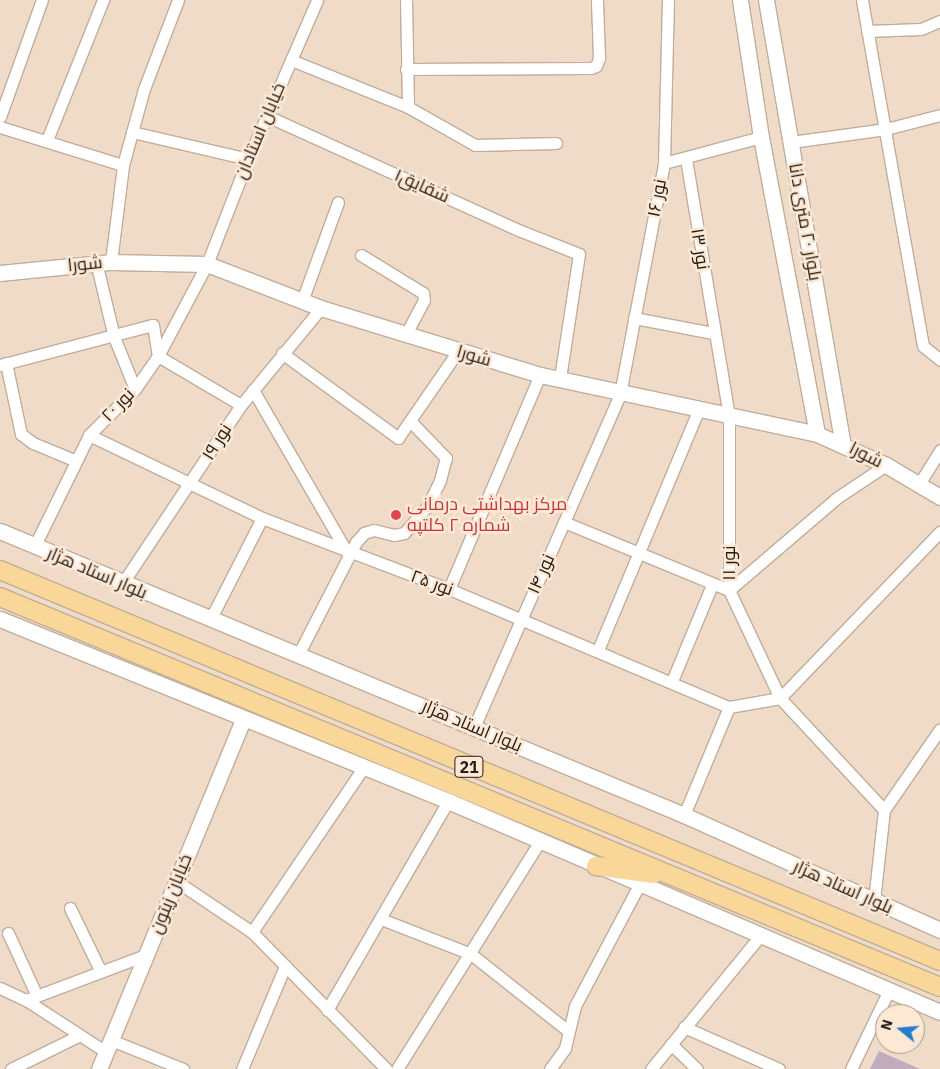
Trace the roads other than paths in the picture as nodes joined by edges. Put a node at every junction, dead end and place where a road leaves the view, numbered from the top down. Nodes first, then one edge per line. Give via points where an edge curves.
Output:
1 (42, 0) edge
2 (103, 0) edge
3 (178, 0) edge
4 (317, 0) edge
5 (406, 0) edge
6 (597, 0) edge
7 (668, 0) edge
8 (740, 0) edge
9 (766, 0) edge
10 (862, 0) edge
11 (940, 21) edge
12 (867, 31) junction
13 (291, 60) junction
14 (406, 68) junction
15 (408, 107) junction
16 (267, 116) junction
17 (940, 116) edge
18 (0, 118) edge
19 (0, 127) edge
20 (886, 129) junction
21 (132, 132) junction
22 (762, 138) junction
23 (46, 140) junction
24 (791, 142) junction
25 (556, 143) dead end
26 (248, 159) junction
27 (686, 160) junction
28 (664, 163) junction
29 (123, 165) junction
30 (338, 202) dead end
31 (361, 256) dead end
32 (103, 262) junction
33 (207, 264) junction
34 (0, 274) edge
35 (302, 300) junction
36 (321, 308) junction
37 (634, 318) junction
38 (713, 333) junction
39 (405, 336) junction
40 (114, 337) junction
41 (458, 351) junction
42 (282, 353) junction
43 (158, 356) junction
44 (940, 360) edge
45 (3, 364) edge
46 (540, 375) junction
47 (560, 378) junction
48 (135, 389) junction
49 (253, 390) junction
50 (620, 394) junction
51 (240, 405) junction
52 (698, 411) junction
53 (729, 416) junction
54 (411, 422) junction
55 (817, 434) junction
56 (89, 435) junction
57 (843, 444) junction
58 (940, 450) edge
59 (74, 460) junction
60 (886, 465) junction
61 (919, 484) junction
62 (190, 486) junction
63 (940, 497) edge
64 (262, 518) junction
65 (564, 522) junction
66 (0, 531) edge
67 (940, 532) edge
68 (34, 547) junction
69 (348, 554) junction
70 (640, 556) junction
71 (0, 570) edge
72 (122, 584) junction
73 (712, 585) junction
74 (449, 589) junction
75 (729, 590) junction
76 (0, 597) edge
77 (0, 619) edge
78 (210, 620) junction
79 (520, 620) junction
80 (598, 650) junction
81 (298, 655) junction
82 (672, 681) junction
83 (780, 698) junction
84 (729, 707) junction
85 (243, 719) junction
86 (474, 727) junction
87 (940, 729) edge
88 (364, 768) junction
89 (448, 801) junction
90 (884, 810) junction
91 (684, 815) junction
92 (540, 841) junction
93 (596, 866) junction
94 (679, 878) junction
95 (176, 880) junction
96 (640, 883) junction
97 (874, 901) junction
98 (70, 908) dead end
99 (381, 919) junction
100 (940, 929) edge
101 (252, 932) junction
102 (8, 933) dead end
103 (759, 937) junction
104 (471, 954) junction
105 (146, 955) junction
106 (940, 961) edge
107 (285, 966) junction
108 (101, 972) junction
109 (940, 987) edge
110 (0, 988) edge
111 (889, 990) junction
112 (31, 998) junction
113 (327, 1010) junction
114 (940, 1012) edge
115 (684, 1027) junction
116 (567, 1030) junction
117 (78, 1036) junction
118 (672, 1044) junction
119 (108, 1046) junction
120 (11, 1069) edge
121 (99, 1069) edge
122 (183, 1069) edge
123 (242, 1069) edge
124 (386, 1069) edge
125 (397, 1069) edge
126 (550, 1069) edge
127 (651, 1069) edge
128 (697, 1069) edge
129 (779, 1069) edge
130 (851, 1069) edge

1 - 18 street
2 - 23 street
3 - 21 street via 144,89
4 - 13 street, خیابان استادان
5 - 14 street
6 - 14 street via 599,58 596,66 591,68
7 - 28 street, نور ۱۶
8 - 22 street, بلوار ۲۰ متری دانا
9 - 24 street, بلوار ۲۰ متری دانا
10 - 12 street
11 - 12 street via 921,29
12 - 20 street
13 - 15 street
13 - 16 street, خیابان استادان
14 - 15 street
15 - 25 street via 475,144
16 - 26 street, خیابان استادان
16 - 47 street, شقایق۱ via 579,254
17 - 20 street
19 - 23 street
20 - 24 street
20 - 44 street via 924,346
21 - 26 street
21 - 29 street
22 - 27 street
22 - 55 street, بلوار ۲۰ متری دانا
23 - 29 street
24 - 57 street, بلوار ۲۰ متری دانا
26 - 33 street, خیابان استادان
27 - 28 street
27 - 38 street, نور ۱۳
28 - 37 street, نور ۱۶
29 - 32 street
30 - 35 street
31 - 39 street via 423,293 424,300
32 - 33 street, شورا
32 - 34 street, شورا
32 - 40 street
33 - 35 street, شورا
33 - 43 street, نور ۲۰
35 - 36 street, شورا
36 - 39 street, شورا
36 - 42 street, نور ۱۹
37 - 38 street
37 - 50 street, نور ۱۶
38 - 53 street, نور ۱۳
39 - 41 street, شورا
40 - 43 street via 153,325
40 - 45 street
40 - 48 street
41 - 46 street, شورا
41 - 54 street
42 - 49 street, نور ۱۹
42 - 54 street via 398,438
43 - 48 street, نور ۲۰
43 - 51 street
45 - 59 street via 21,434 33,443
46 - 47 street, شورا
46 - 74 street
47 - 50 street, شورا
48 - 56 street, نور ۲۰
49 - 51 street, نور ۱۹
49 - 69 street
50 - 52 street, شورا
50 - 65 street, نور ۱۴
51 - 62 street, نور ۱۹
52 - 53 street, شورا
52 - 70 street
53 - 55 street, شورا
53 - 75 street, نور ۱۱
54 - 69 street via 446,458 440,480 413,526 394,535 374,530 364,533
55 - 57 street, شورا
56 - 59 street, نور ۲۰
56 - 62 street, نور ۲۵
57 - 60 street, شورا
58 - 61 street
59 - 68 street, نور ۲۰
60 - 61 street, شورا
60 - 75 street via 838,497
61 - 63 street, شورا
62 - 64 street, نور ۲۵
62 - 72 street, نور ۱۹
64 - 69 street, نور ۲۵
64 - 78 street
65 - 70 street
65 - 79 street, نور ۱۴
66 - 68 street, بلوار استاد هژار
67 - 83 street
68 - 72 street, بلوار استاد هژار
69 - 74 street, نور ۲۵
69 - 81 street
70 - 73 street
70 - 80 street
71 - 106 main road, بلوار استاد هژار / 21
72 - 78 street, بلوار استاد هژار
73 - 75 street
73 - 82 street
74 - 79 street, نور ۲۵
75 - 83 street, نور ۱۱
76 - 94 main road, 21
77 - 85 street
78 - 81 street, بلوار استاد هژار
79 - 80 street, نور ۲۵
79 - 86 street, نور ۱۴
80 - 82 street, نور ۲۵
81 - 86 street, بلوار استاد هژار
82 - 84 street, نور ۲۵
83 - 84 street
83 - 90 street, نور ۱۱
84 - 91 street
85 - 88 street
85 - 95 street, خیابان زیتون
86 - 91 street, بلوار استاد هژار
87 - 90 street
88 - 89 street
88 - 101 street
89 - 92 street
89 - 99 street
90 - 97 street
91 - 97 street, بلوار استاد هژار
92 - 93 street
92 - 104 street
93 - 94 main road
93 - 96 street
94 - 109 main road, 21
95 - 101 street
95 - 105 street, خیابان زیتون
96 - 103 street
96 - 116 street via 576,1006
97 - 100 street, بلوار استاد هژار
98 - 108 street
99 - 104 street
99 - 113 street
101 - 107 street
102 - 112 street
103 - 111 street
103 - 115 street
104 - 116 street
104 - 125 street
105 - 108 street
105 - 119 street, خیابان زیتون
107 - 113 street
107 - 123 street
108 - 112 street
110 - 112 street
111 - 114 street
111 - 130 street
112 - 117 street
113 - 124 street
115 - 118 street
115 - 129 street
116 - 126 street via 565,1048
117 - 119 street
117 - 120 street
118 - 127 street
118 - 128 street
119 - 121 street, خیابان زیتون
119 - 122 street

